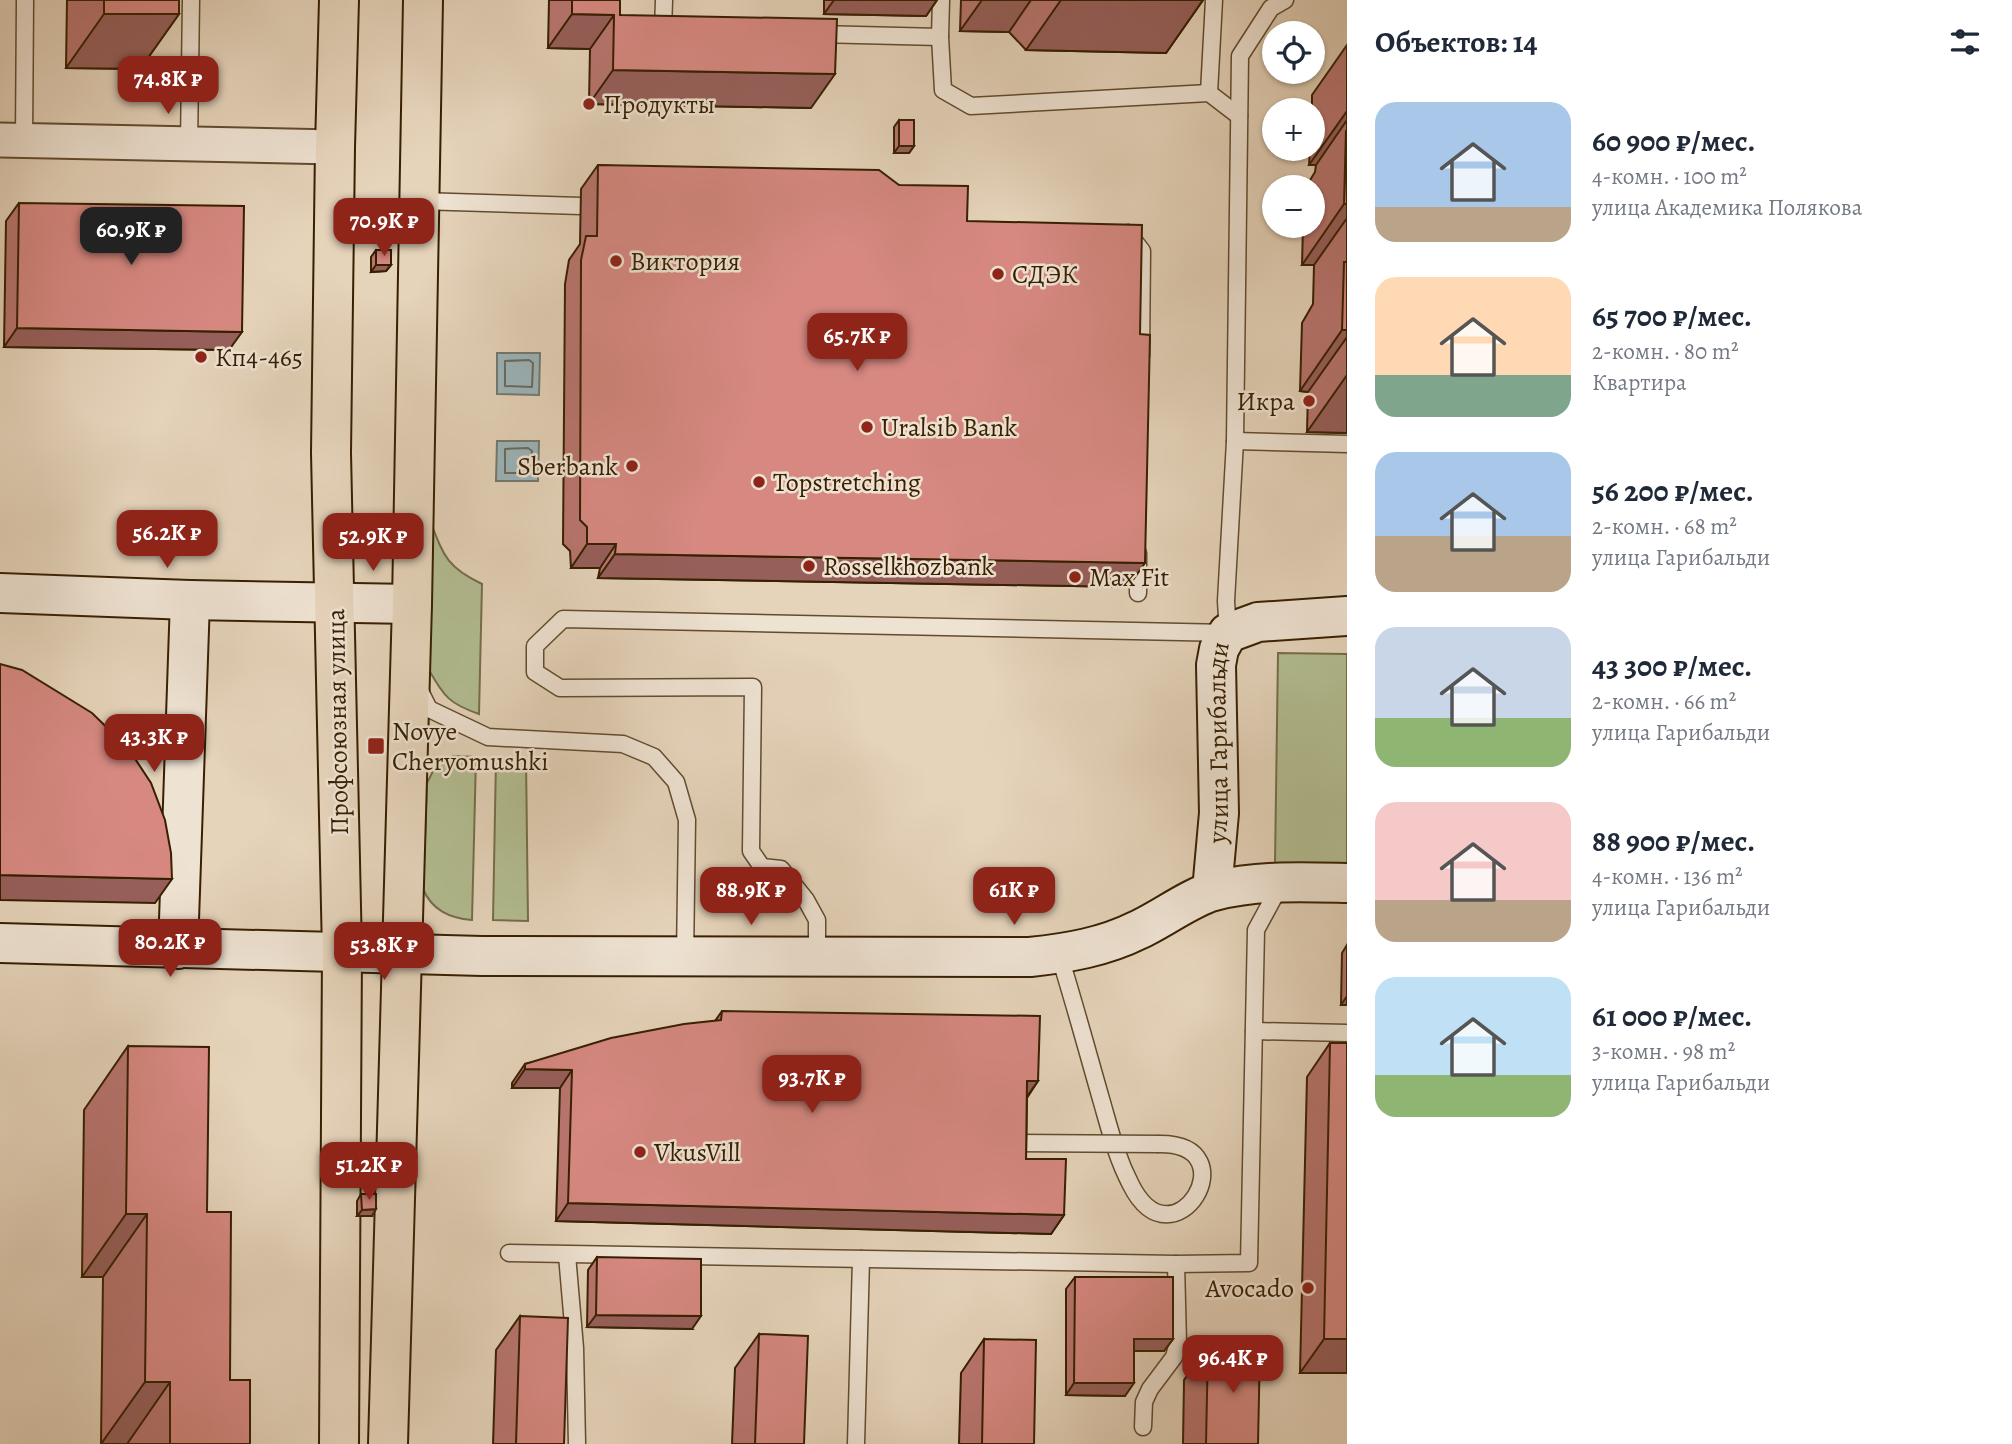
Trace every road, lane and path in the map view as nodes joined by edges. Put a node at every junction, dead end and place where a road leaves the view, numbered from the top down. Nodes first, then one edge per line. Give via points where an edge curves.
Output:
1 (25, 0) edge
2 (191, 0) edge
3 (339, 0) edge
4 (423, 0) edge
5 (664, 0) edge
6 (941, 0) edge
7 (1214, 0) edge
8 (1284, 0) edge
9 (691, 32) edge
10 (802, 34) edge
11 (940, 37) junction
12 (1209, 93) junction
13 (1239, 116) junction
14 (12, 140) edge
15 (189, 144) junction
16 (335, 147) junction
17 (419, 201) junction
18 (581, 206) dead end
19 (1111, 228) edge
20 (1141, 374) edge
21 (1235, 441) junction
22 (1347, 444) edge
23 (1138, 538) edge
24 (0, 593) edge
25 (1138, 593) dead end
26 (190, 600) junction
27 (334, 602) junction
28 (412, 604) junction
29 (1347, 615) edge
30 (1228, 633) junction
31 (408, 668) junction
32 (1282, 882) junction
33 (1347, 883) edge
34 (1212, 891) junction
35 (0, 943) edge
36 (178, 949) junction
37 (342, 952) junction
38 (402, 952) junction
39 (1059, 954) junction
40 (685, 957) junction
41 (817, 957) junction
42 (1254, 1031) junction
43 (1347, 1033) edge
44 (1002, 1143) edge
45 (509, 1254) dead end
46 (567, 1255) junction
47 (861, 1259) junction
48 (1176, 1264) junction
49 (1143, 1427) dead end
50 (339, 1444) edge
51 (388, 1444) edge
52 (577, 1444) edge
53 (856, 1444) edge

1 - 14 lane
2 - 15 lane
3 - 16 main road, Профсоюзная улица
4 - 17 main road
5 - 9 lane via 663,32
6 - 11 lane
7 - 12 lane
8 - 13 lane via 1271,8 1240,56
10 - 11 lane
11 - 12 lane via 943,90 971,106
12 - 13 lane
13 - 21 lane
14 - 15 street
15 - 16 street
16 - 27 main road, Профсоюзная улица
17 - 18 lane
17 - 28 main road
19 - 20 lane via 1125,228 1142,251
21 - 22 lane
21 - 30 lane
23 - 25 lane
24 - 26 street
26 - 27 street
26 - 36 street
27 - 28 street
27 - 37 main road, Профсоюзная улица
28 - 31 main road
29 - 30 street, улица Гарибальди via 1258,622
30 - 34 street, улица Гарибальди via 1216,665 1219,813
30 - 41 lane via 563,619 535,646 535,672 560,688 753,687 751,851 762,867 781,870 806,900 817,920
31 - 38 main road
31 - 40 lane via 429,709 488,737 623,744 654,757 676,782 687,820
32 - 33 street
32 - 34 street
32 - 42 lane via 1256,930
34 - 39 street via 1138,931 1106,944
35 - 36 street
36 - 37 street
37 - 38 street
37 - 50 main road, Профсоюзная улица
38 - 40 street
38 - 51 main road
39 - 41 street
39 - 44 lane, bridge via 1077,1010 1114,1148 1136,1196 1154,1211 1165,1213 1185,1209 1201,1188 1197,1160 1171,1144
40 - 41 street
42 - 43 lane
42 - 48 lane via 1249,1263
45 - 46 lane
46 - 47 lane
46 - 52 lane
47 - 48 lane
47 - 53 lane
48 - 49 lane via 1178,1343 1174,1357 1144,1402

